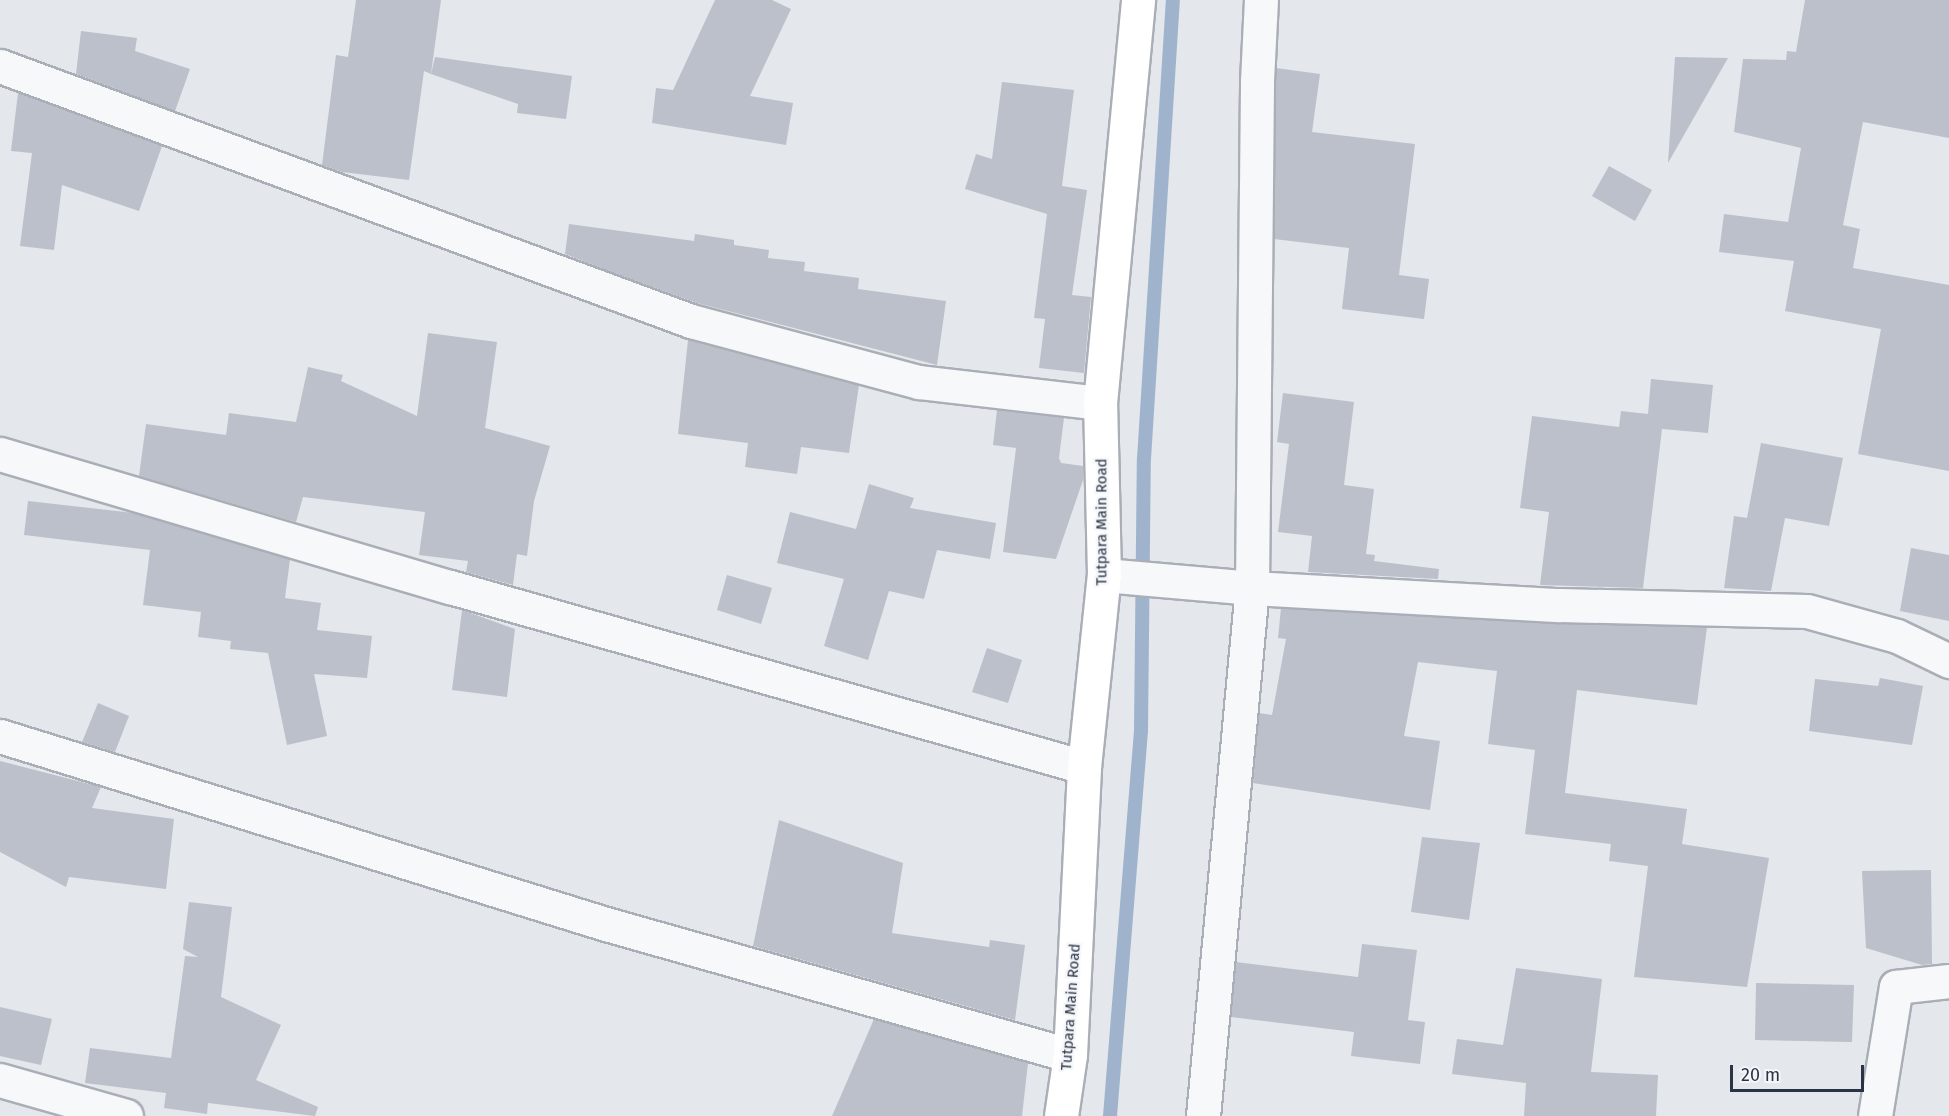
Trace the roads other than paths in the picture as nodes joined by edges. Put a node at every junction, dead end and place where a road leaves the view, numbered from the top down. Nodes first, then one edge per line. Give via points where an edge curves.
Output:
1 (1138, 0) edge
2 (1261, 0) edge
3 (0, 66) edge
4 (1100, 403) junction
5 (0, 454) edge
6 (1104, 575) junction
7 (1252, 588) junction
8 (1949, 661) edge
9 (0, 736) edge
10 (1084, 767) junction
11 (1949, 981) edge
12 (1070, 1055) junction
13 (0, 1080) edge
14 (126, 1116) edge
15 (1061, 1116) edge
16 (1203, 1116) edge
17 (1875, 1116) edge

1 - 4 street, Tutpara Main Road
2 - 7 street
3 - 4 street via 691,321 920,382
4 - 6 street, Tutpara Main Road
5 - 10 street
6 - 7 street
6 - 10 street, Tutpara Main Road
7 - 8 street via 1560,605 1807,611 1897,636
7 - 16 street
9 - 12 street via 606,924
10 - 12 street, Tutpara Main Road
11 - 17 street via 1896,987
12 - 15 street, Tutpara Main Road
13 - 14 street

